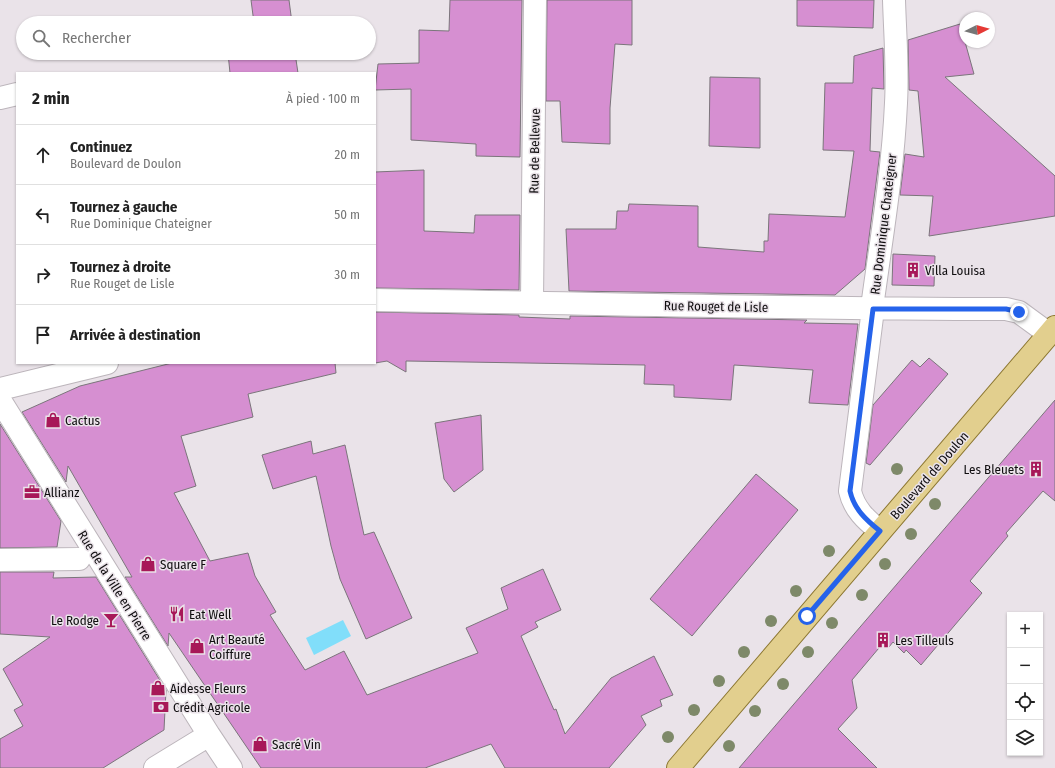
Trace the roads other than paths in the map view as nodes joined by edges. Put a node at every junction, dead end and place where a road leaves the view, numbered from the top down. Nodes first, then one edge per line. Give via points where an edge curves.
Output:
1 (535, 0) edge
2 (894, 0) edge
3 (16, 94) edge
4 (0, 98) edge
5 (376, 300) edge
6 (532, 302) junction
7 (873, 309) junction
8 (1052, 331) edge
9 (103, 364) edge
10 (0, 389) edge
11 (0, 400) edge
12 (880, 531) junction
13 (79, 559) dead end
14 (0, 560) edge
15 (209, 735) junction
16 (155, 768) edge
17 (231, 768) edge
18 (678, 768) edge

1 - 6 street, Rue de Bellevue
2 - 7 street, Rue Dominique Chateigner via 896,104 887,204
3 - 4 street
5 - 6 street, Rue Rouget de Lisle
6 - 7 street, Rue Rouget de Lisle
7 - 8 street, Rue Rouget de Lisle via 1006,309 1019,312
7 - 12 street, Rue Dominique Chateigner via 850,491 852,501 864,517
8 - 12 main road, Boulevard de Doulon
9 - 10 street
11 - 15 street, Rue de la Ville en Pierre
12 - 18 main road, Boulevard de Doulon
13 - 14 street
15 - 16 street
15 - 17 street, Rue de la Ville en Pierre

